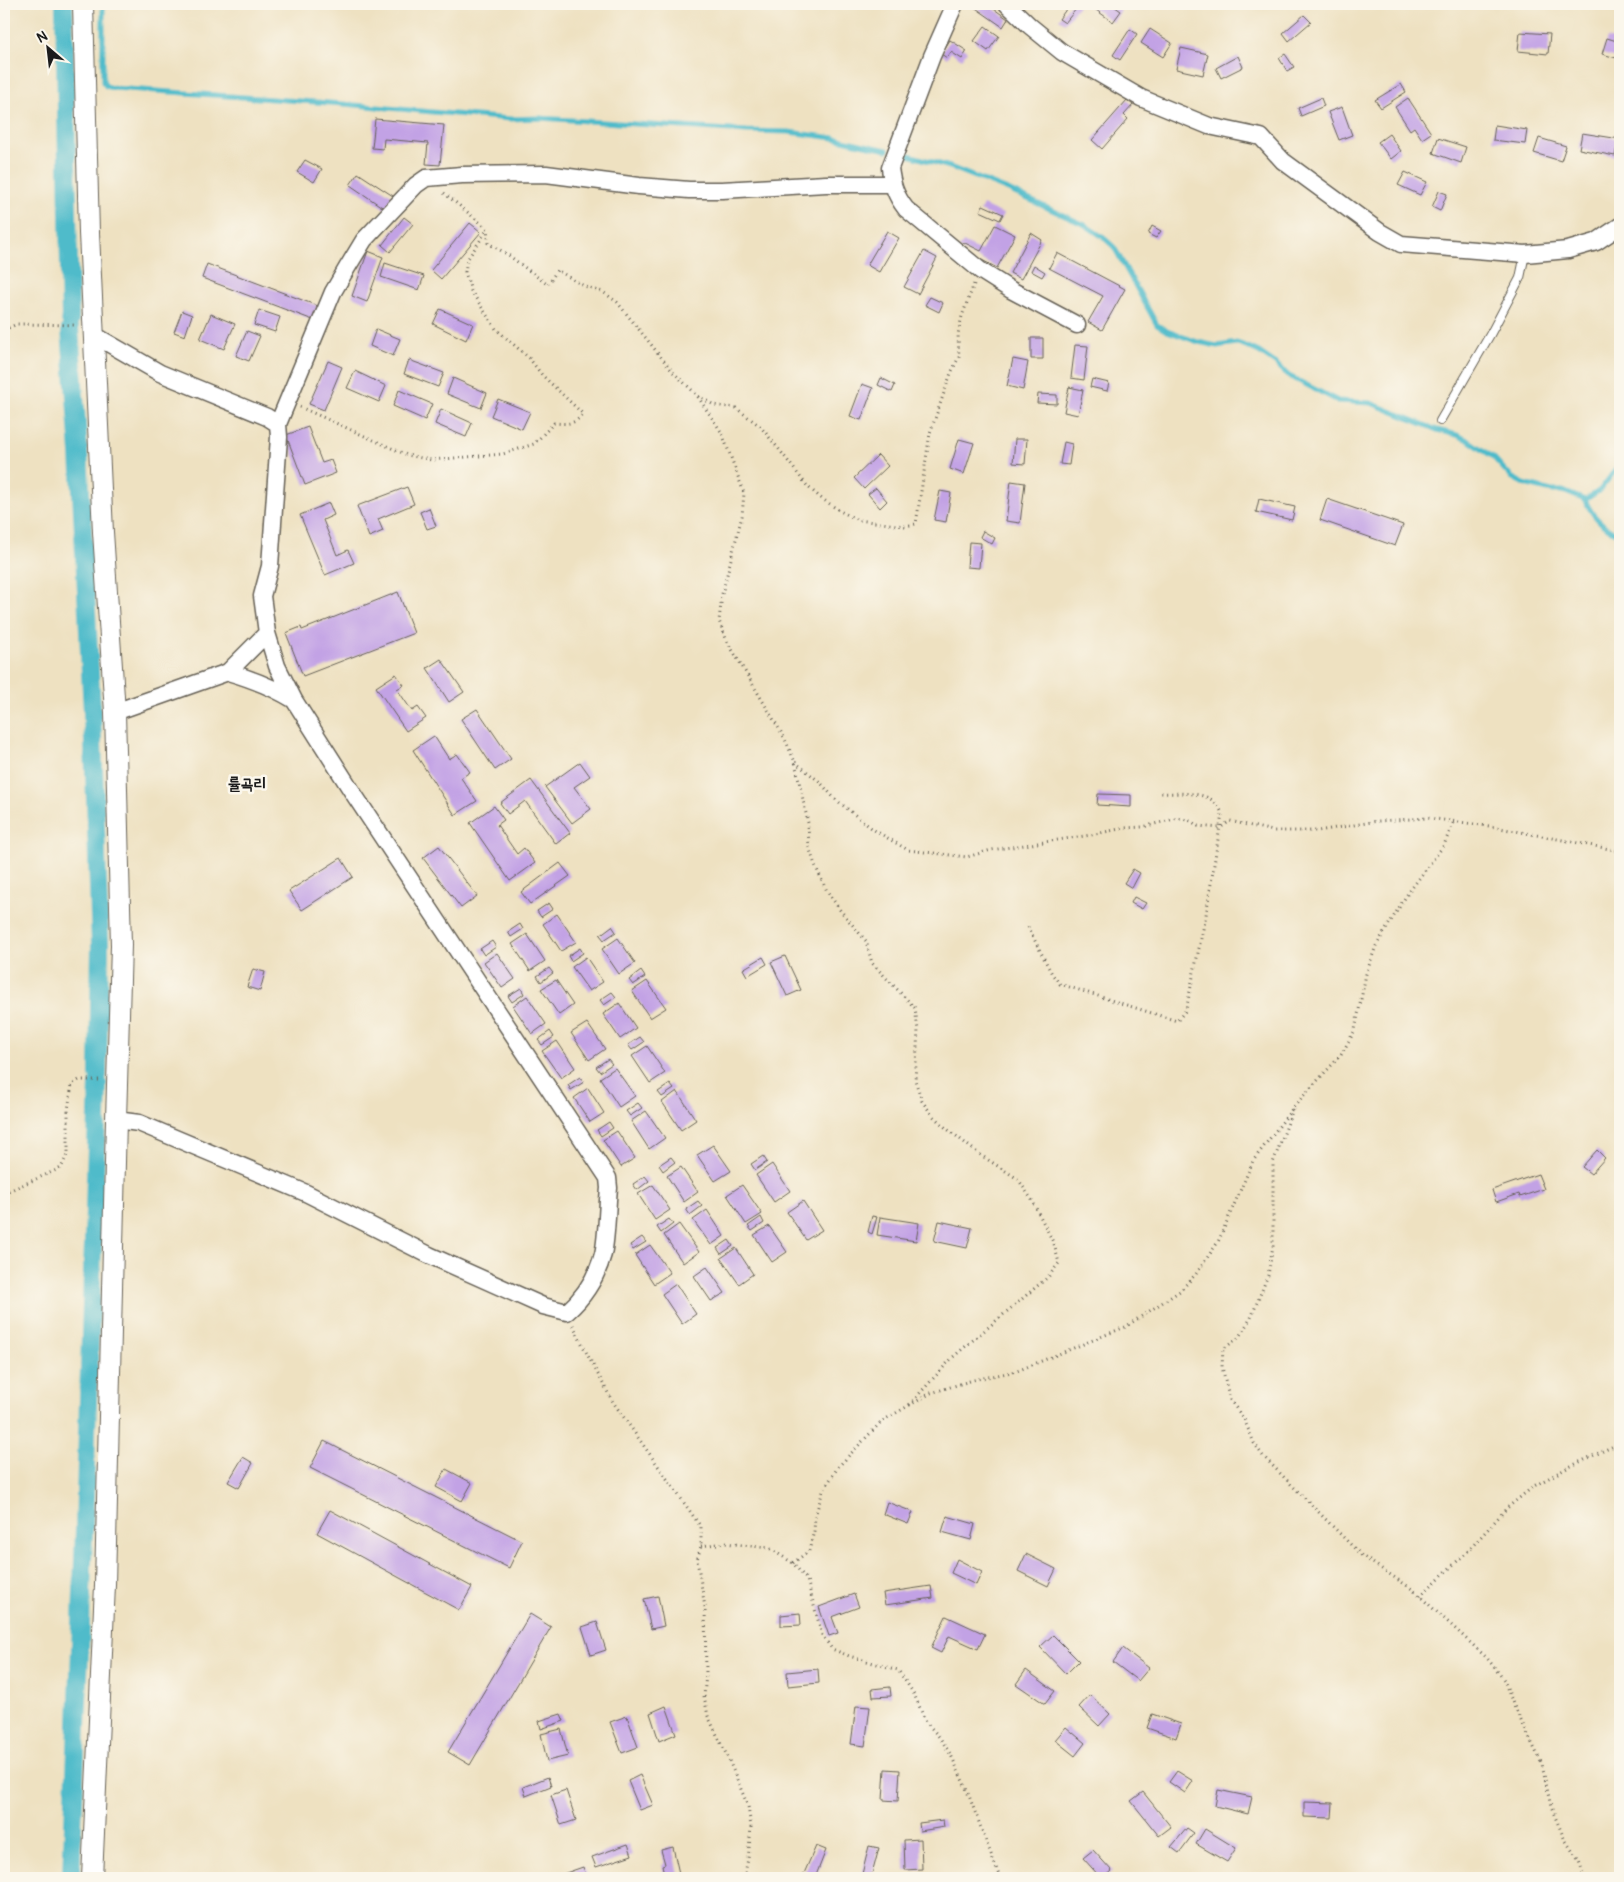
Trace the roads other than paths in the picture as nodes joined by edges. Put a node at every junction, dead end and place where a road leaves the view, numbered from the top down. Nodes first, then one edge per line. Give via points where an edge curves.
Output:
1 (83, 4) edge
2 (955, 4) edge
3 (1007, 4) edge
4 (892, 184) junction
5 (1620, 226) edge
6 (1525, 254) junction
7 (1077, 325) dead end
8 (94, 330) junction
9 (1440, 420) dead end
10 (278, 424) junction
11 (267, 633) junction
12 (228, 672) junction
13 (294, 700) junction
14 (115, 712) junction
15 (116, 1120) junction
16 (92, 1878) edge

1 - 8 street
2 - 4 street via 890,168
3 - 6 street via 1062,52 1141,98 1209,126 1261,136 1283,161 1401,244
4 - 7 street via 906,209 980,271
4 - 10 street via 689,190 546,174 426,178 364,240 346,268
5 - 6 street via 1596,242 1568,250
6 - 9 lane via 1520,278
8 - 10 street via 160,373
8 - 14 street via 102,532
10 - 11 street via 280,437 270,566 262,596
11 - 12 street
11 - 13 street via 277,666
12 - 13 street via 279,690
12 - 14 street
13 - 15 street via 608,1178 603,1253 592,1281 567,1312 542,1306 438,1259 306,1193 139,1123
14 - 15 street via 121,945
15 - 16 street via 105,1585

